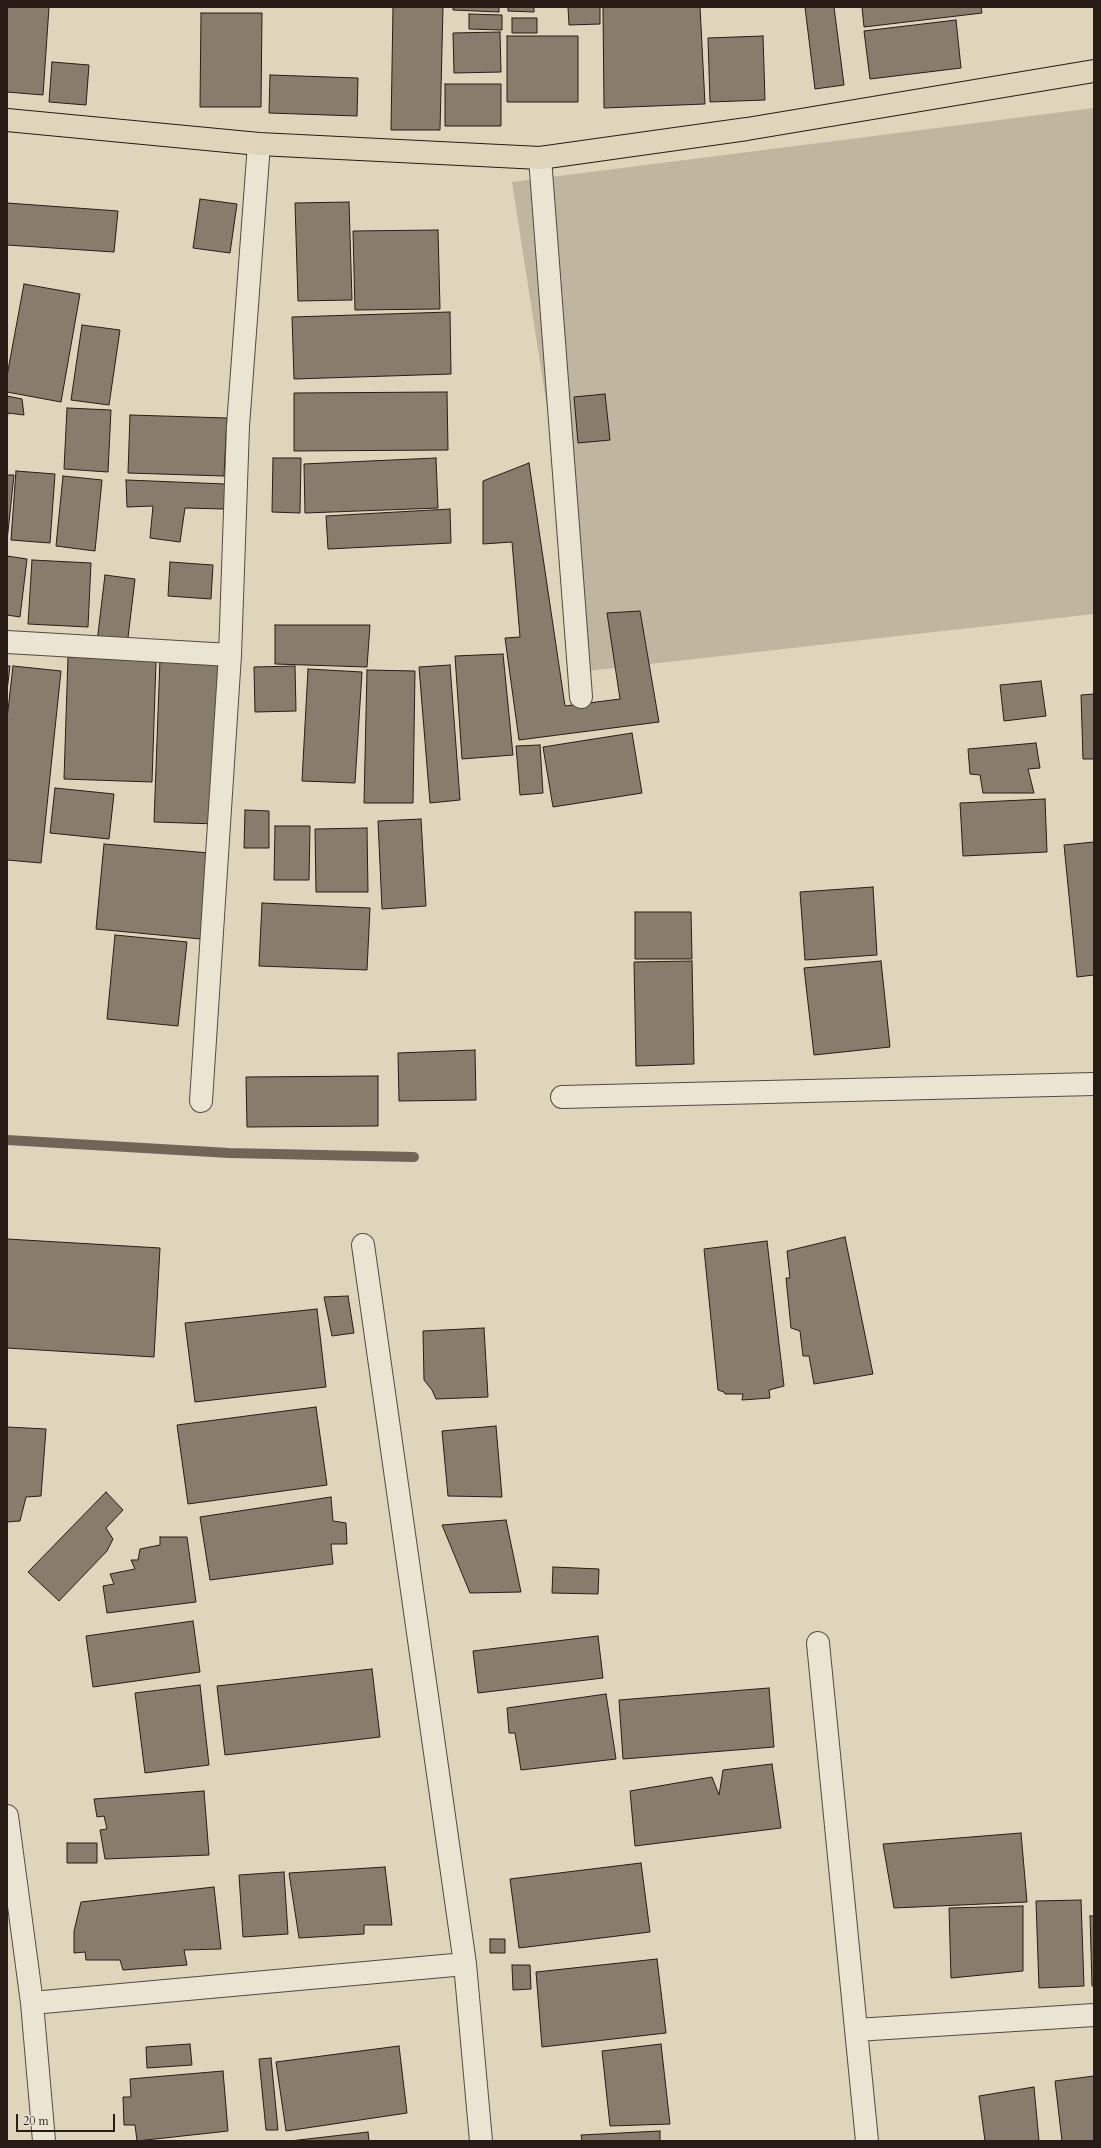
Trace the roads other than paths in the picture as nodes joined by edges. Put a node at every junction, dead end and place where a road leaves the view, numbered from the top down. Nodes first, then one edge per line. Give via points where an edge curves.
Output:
1 (1094, 71) edge
2 (7, 120) edge
3 (259, 144) junction
4 (540, 158) junction
5 (7, 642) edge
6 (230, 655) junction
7 (581, 698) dead end
8 (1094, 1084) edge
9 (562, 1097) dead end
10 (201, 1101) dead end
11 (363, 1245) dead end
12 (818, 1643) dead end
13 (7, 1816) edge
14 (465, 1964) junction
15 (32, 2003) junction
16 (1094, 2015) edge
17 (856, 2030) junction
18 (44, 2141) edge
19 (481, 2141) edge
20 (867, 2141) edge

1 - 4 main road via 748,129
2 - 3 main road
3 - 4 main road
3 - 6 street via 238,426
4 - 7 street
5 - 6 street
6 - 10 street
8 - 9 street
11 - 14 street
12 - 17 street
13 - 15 street
14 - 15 street
14 - 19 street
15 - 18 street
16 - 17 street
17 - 20 street

